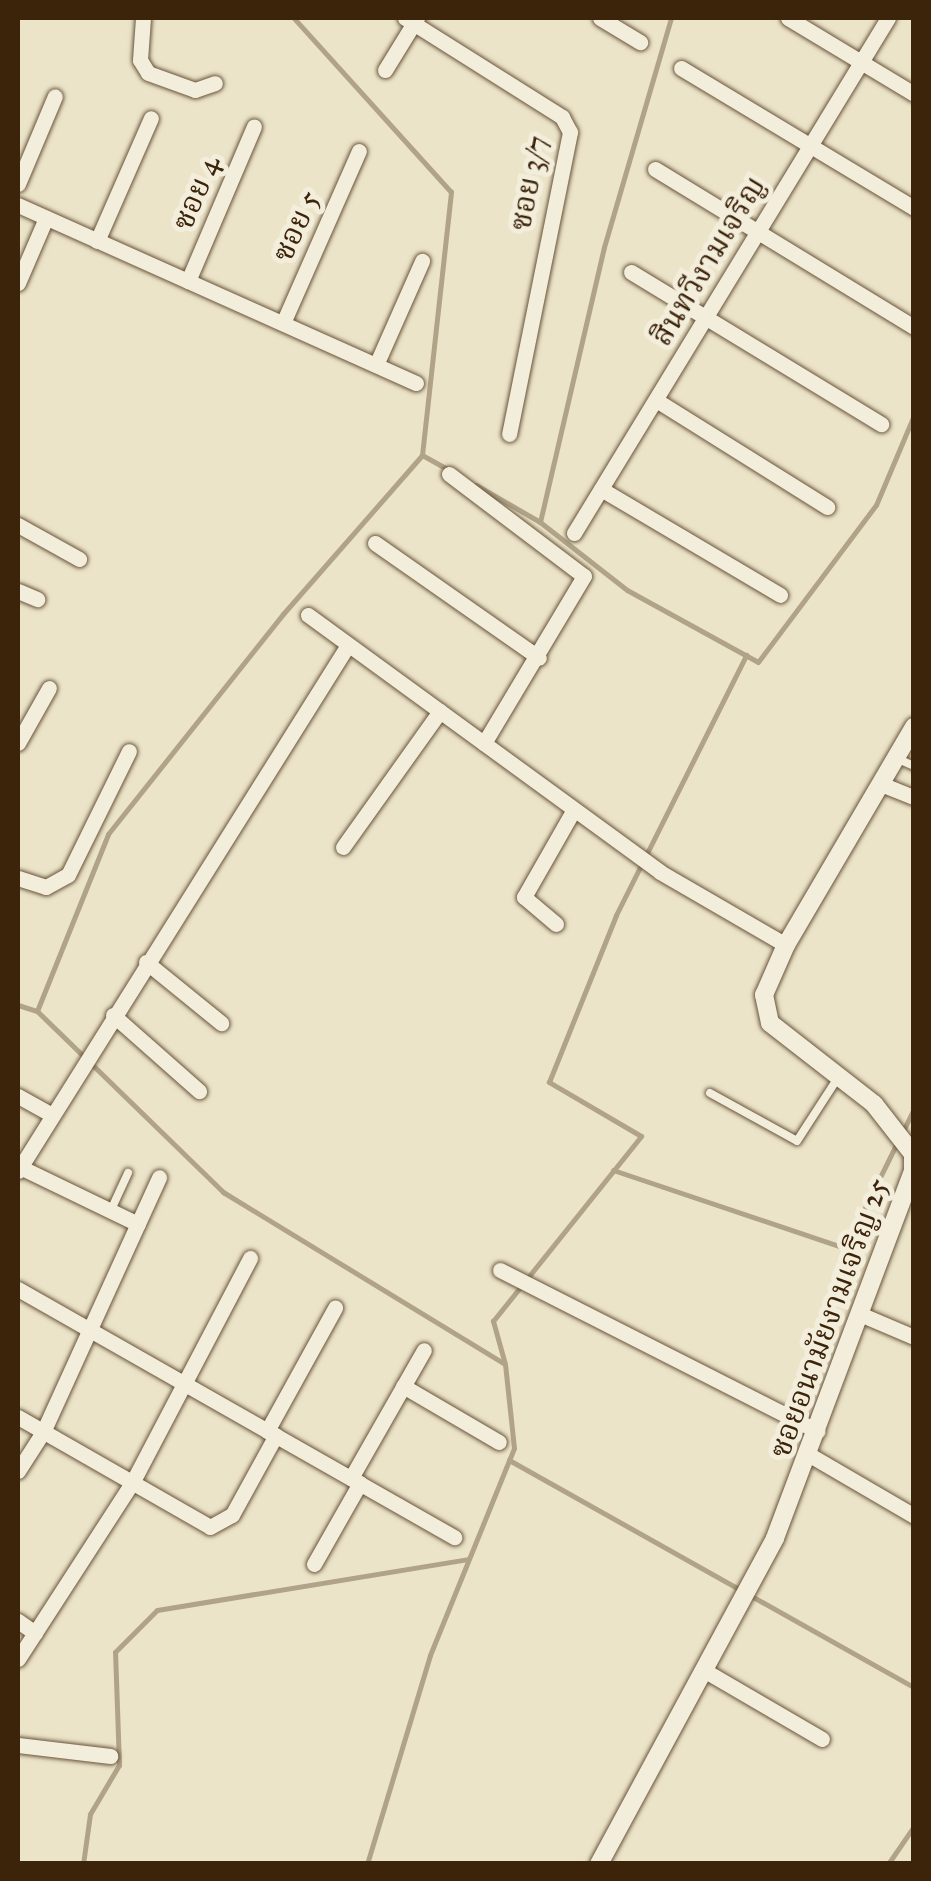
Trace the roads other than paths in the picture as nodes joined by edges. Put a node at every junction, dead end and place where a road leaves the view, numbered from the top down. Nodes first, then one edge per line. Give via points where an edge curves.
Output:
1 (142, 18) edge
2 (600, 18) edge
3 (788, 18) edge
4 (888, 18) edge
5 (412, 19) edge
6 (640, 42) dead end
7 (861, 62) junction
8 (681, 68) dead end
9 (385, 70) dead end
10 (215, 83) dead end
11 (914, 94) edge
12 (55, 96) dead end
13 (151, 118) dead end
14 (254, 126) dead end
15 (811, 144) junction
16 (359, 151) dead end
17 (655, 170) dead end
18 (18, 184) edge
19 (18, 205) edge
20 (914, 208) edge
21 (46, 218) junction
22 (759, 232) junction
23 (97, 241) junction
24 (422, 260) dead end
25 (631, 272) dead end
26 (188, 281) junction
27 (18, 283) edge
28 (707, 318) junction
29 (283, 324) junction
30 (914, 327) edge
31 (376, 365) junction
32 (416, 383) dead end
33 (656, 400) junction
34 (881, 424) dead end
35 (509, 434) dead end
36 (448, 474) dead end
37 (601, 489) junction
38 (826, 507) dead end
39 (18, 525) edge
40 (574, 533) dead end
41 (376, 543) dead end
42 (79, 560) dead end
43 (18, 591) edge
44 (780, 594) dead end
45 (37, 599) dead end
46 (308, 615) dead end
47 (348, 645) junction
48 (539, 658) junction
49 (49, 688) dead end
50 (440, 711) junction
51 (914, 727) edge
52 (484, 743) junction
53 (18, 744) edge
54 (129, 751) dead end
55 (905, 762) edge
56 (881, 784) junction
57 (914, 797) edge
58 (573, 811) junction
59 (342, 847) dead end
60 (18, 878) edge
61 (556, 924) dead end
62 (786, 945) junction
63 (146, 962) junction
64 (112, 1015) junction
65 (221, 1023) dead end
66 (839, 1076) junction
67 (198, 1091) dead end
68 (710, 1093) dead end
69 (18, 1096) edge
70 (50, 1114) junction
71 (19, 1169) edge
72 (913, 1170) edge
73 (128, 1173) dead end
74 (158, 1177) dead end
75 (111, 1210) junction
76 (138, 1224) junction
77 (250, 1258) dead end
78 (500, 1270) dead end
79 (18, 1289) edge
80 (334, 1308) dead end
81 (860, 1314) junction
82 (92, 1330) junction
83 (914, 1336) edge
84 (424, 1350) dead end
85 (184, 1383) junction
86 (403, 1386) junction
87 (18, 1418) edge
88 (817, 1431) junction
89 (43, 1432) junction
90 (271, 1433) junction
91 (500, 1442) dead end
92 (808, 1454) junction
93 (18, 1471) edge
94 (355, 1480) junction
95 (132, 1481) junction
96 (914, 1516) edge
97 (454, 1537) dead end
98 (314, 1564) dead end
99 (18, 1621) edge
100 (36, 1633) junction
101 (18, 1659) edge
102 (707, 1672) junction
103 (822, 1739) dead end
104 (18, 1745) edge
105 (110, 1756) dead end
106 (599, 1864) edge

1 - 10 street via 140,60 148,73 194,90
2 - 6 street
3 - 7 street
4 - 7 street, สินทวีงามเจริญ
5 - 9 street
5 - 35 street, ซอย 3/7 via 562,117 570,132
7 - 11 street
7 - 15 street, สินทวีงามเจริญ
8 - 15 street
12 - 18 street
13 - 23 street
14 - 26 street, ซอย 4
15 - 20 street
15 - 22 street, สินทวีงามเจริญ
16 - 29 street, ซอย 5
17 - 22 street
19 - 21 street
21 - 23 street
21 - 27 street
22 - 28 street, สินทวีงามเจริญ
22 - 30 street
23 - 26 street
24 - 31 street
25 - 28 street
26 - 29 street
28 - 33 street, สินทวีงามเจริญ
28 - 34 street
29 - 31 street
31 - 32 street
33 - 37 street, สินทวีงามเจริญ
33 - 38 street
36 - 48 street via 584,576
37 - 40 street, สินทวีงามเจริญ
37 - 44 street
39 - 42 street
41 - 48 street
43 - 45 street
46 - 47 street
47 - 50 street
47 - 63 street
48 - 52 street
49 - 53 street
50 - 52 street
50 - 59 street
51 - 55 street, ซอยอนามัยงามเจริญ 25
52 - 58 street
54 - 60 street via 68,875 46,886
55 - 56 street, ซอยอนามัยงามเจริญ 25
56 - 57 street
56 - 62 street, ซอยอนามัยงามเจริญ 25
58 - 61 street via 524,897
58 - 62 street via 660,872
62 - 66 street, ซอยอนามัยงามเจริญ 25 via 769,979 765,1012 778,1031
63 - 64 street
63 - 65 street
64 - 67 street
64 - 70 street
66 - 68 lane via 797,1140
66 - 72 street, ซอยอนามัยงามเจริญ 25 via 893,1127
69 - 70 street
70 - 71 street
71 - 75 street
72 - 81 street, ซอยอนามัยงามเจริญ 25
73 - 75 lane
74 - 76 street
75 - 76 street
76 - 82 street
77 - 85 street
78 - 88 street
79 - 82 street
80 - 90 street
81 - 83 street
81 - 88 street, ซอยอนามัยงามเจริญ 25
82 - 85 street
82 - 89 street
84 - 86 street
85 - 90 street
85 - 95 street
86 - 91 street
86 - 94 street
87 - 89 street
88 - 92 street, ซอยอนามัยงามเจริญ 25
89 - 93 street
89 - 95 street
90 - 94 street
90 - 95 street via 232,1515 216,1527
92 - 96 street
92 - 102 street, ซอยอนามัยงามเจริญ 25
94 - 97 street
94 - 98 street
95 - 100 street
99 - 100 street
100 - 101 street
102 - 103 street
102 - 106 street, ซอยอนามัยงามเจริญ 25
104 - 105 street

